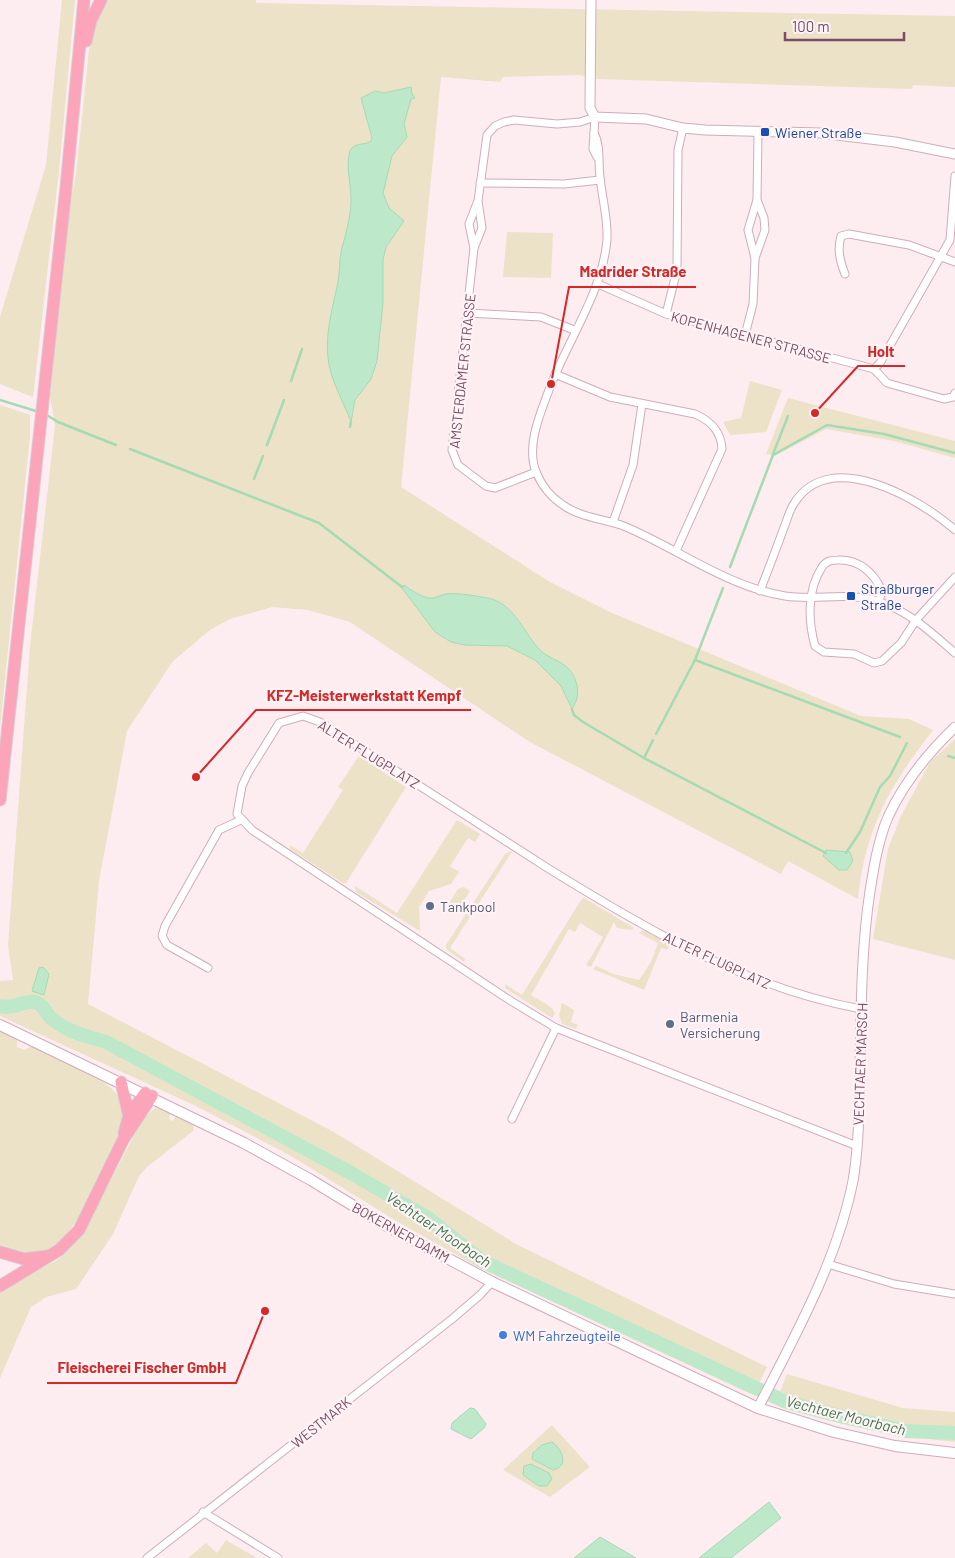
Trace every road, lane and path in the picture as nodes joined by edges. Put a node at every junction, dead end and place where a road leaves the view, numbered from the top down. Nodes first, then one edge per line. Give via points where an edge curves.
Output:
1 (84, 0) edge
2 (101, 0) edge
3 (591, 0) edge
4 (74, 103) junction
5 (595, 117) junction
6 (683, 128) junction
7 (758, 132) junction
8 (955, 154) edge
9 (955, 176) edge
10 (600, 180) junction
11 (480, 183) junction
12 (757, 200) junction
13 (478, 201) junction
14 (474, 248) junction
15 (941, 257) junction
16 (755, 258) junction
17 (955, 262) edge
18 (845, 274) dead end
19 (598, 284) junction
20 (467, 313) junction
21 (666, 314) junction
22 (574, 330) junction
23 (745, 335) junction
24 (874, 369) junction
25 (555, 374) junction
26 (955, 393) edge
27 (642, 404) junction
28 (536, 472) junction
29 (614, 522) junction
30 (955, 530) edge
31 (676, 551) junction
32 (955, 577) edge
33 (760, 591) junction
34 (811, 598) junction
35 (879, 602) junction
36 (916, 620) junction
37 (955, 653) edge
38 (955, 727) edge
39 (0, 800) edge
40 (241, 820) junction
41 (208, 968) dead end
42 (861, 1009) junction
43 (0, 1025) edge
44 (556, 1028) junction
45 (121, 1082) junction
46 (148, 1095) junction
47 (129, 1116) junction
48 (512, 1119) dead end
49 (123, 1140) junction
50 (857, 1146) junction
51 (0, 1252) edge
52 (52, 1255) junction
53 (828, 1264) junction
54 (492, 1282) junction
55 (0, 1286) edge
56 (955, 1294) edge
57 (758, 1408) junction
58 (955, 1452) edge
59 (203, 1512) junction
60 (147, 1558) edge
61 (278, 1558) edge

1 - 4 main road
2 - 4 main road via 88,31 80,92
3 - 5 street via 590,108
4 - 39 main road
5 - 6 street via 646,119
5 - 10 street
5 - 11 street, AMSTERDAMER STRASSE via 580,122 543,124 514,120 495,126 487,135
6 - 7 street
6 - 21 street via 678,150 677,270
7 - 8 street via 844,136
7 - 12 street
9 - 15 street via 950,240
10 - 11 street via 564,184
10 - 19 street via 607,240
11 - 13 street, AMSTERDAMER STRASSE
12 - 16 street via 748,230
12 - 16 street via 765,230
13 - 14 street, AMSTERDAMER STRASSE via 482,228
13 - 14 street, AMSTERDAMER STRASSE via 469,224
14 - 20 street, AMSTERDAMER STRASSE
15 - 17 street
15 - 18 street via 909,245 849,234 841,236 839,242 839,257
15 - 24 street
16 - 23 street via 754,304
19 - 21 street, KOPENHAGENER STRASSE
19 - 22 street
20 - 22 street via 541,317
20 - 28 street, AMSTERDAMER STRASSE via 452,450 454,458 458,465 486,486 495,488 502,488
21 - 23 street, KOPENHAGENER STRASSE
22 - 25 street
23 - 24 street, KOPENHAGENER STRASSE
24 - 26 street via 886,383 944,399 953,397
25 - 27 street via 610,397
25 - 28 street via 534,437
27 - 29 street via 632,465
27 - 31 street via 708,419 721,440 722,450 716,467
28 - 29 street via 547,491 563,505 573,511
29 - 31 street
30 - 33 street via 929,510 892,489 832,478 816,483 794,503
31 - 33 street
32 - 36 street
33 - 34 street
34 - 35 street via 852,596
34 - 35 street via 823,566 830,560 851,560 878,582 882,591
34 - 36 street via 811,630 815,646 824,652 854,654 874,663 882,661 901,643
35 - 36 street
36 - 37 street
38 - 42 street, VECHTAER MARSCH via 928,753 908,782 885,827 876,854 867,913
40 - 41 street via 220,830 162,936 167,945
40 - 42 street, ALTER FLUGPLATZ via 237,814 242,786 257,756 279,723 303,716 320,722 609,906 676,942 744,975 792,993
40 - 44 street via 281,850
42 - 50 street, VECHTAER MARSCH
43 - 45 main road, BOKERNER DAMM
44 - 48 street
44 - 50 street
45 - 46 main road, BOKERNER DAMM
45 - 47 main road
46 - 47 main road
46 - 49 main road
46 - 54 main road, BOKERNER DAMM via 244,1143 385,1225
47 - 49 main road
49 - 52 main road via 79,1230
50 - 53 street, VECHTAER MARSCH via 853,1181
51 - 52 main road via 24,1259
52 - 55 main road
53 - 56 street via 894,1284
53 - 57 street, VECHTAER MARSCH
54 - 57 main road, BOKERNER DAMM
54 - 59 street, WESTMARK via 452,1319
57 - 58 main road, BOKERNER DAMM via 834,1432 894,1446
59 - 60 street, WESTMARK
59 - 61 street

